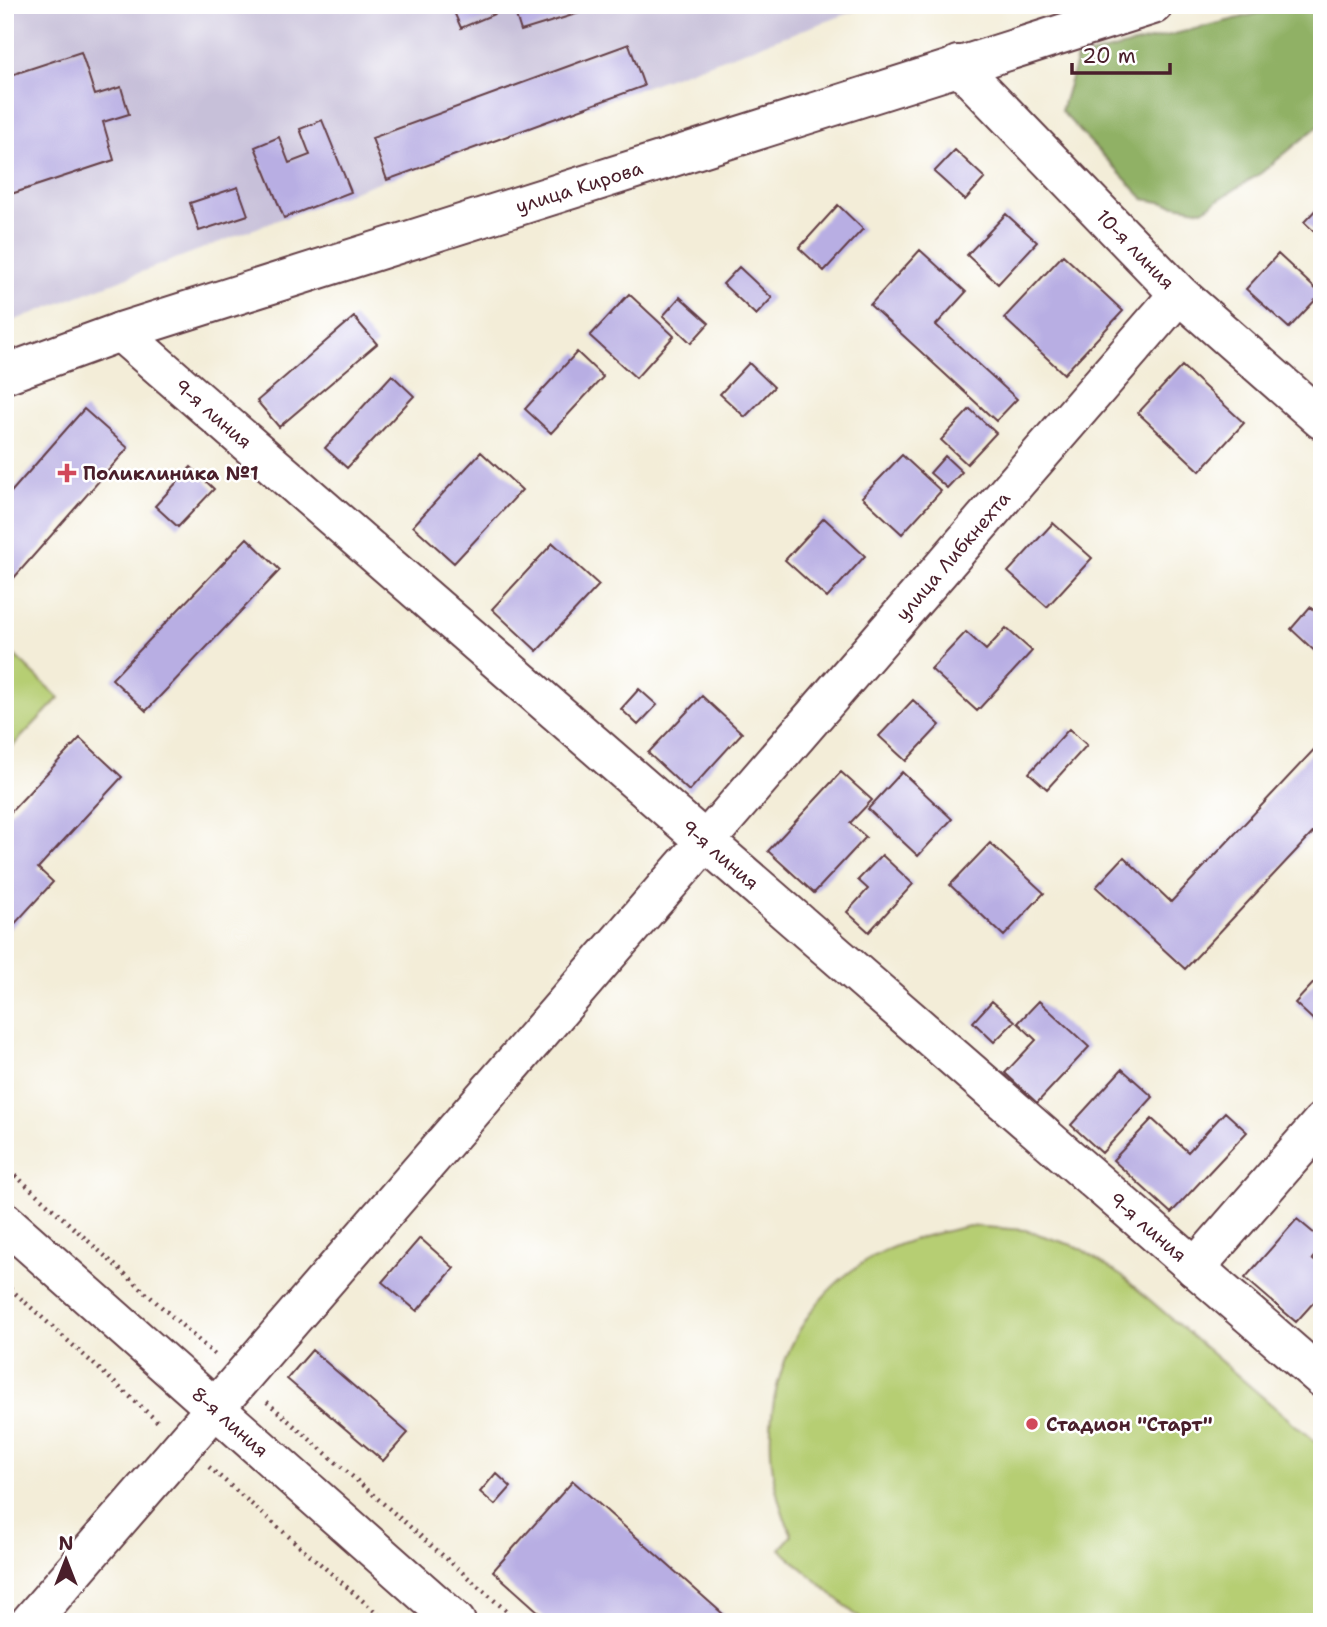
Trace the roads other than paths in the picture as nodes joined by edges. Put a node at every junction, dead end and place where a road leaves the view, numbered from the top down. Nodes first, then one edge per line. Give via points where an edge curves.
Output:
1 (1138, 7) edge
2 (958, 65) junction
3 (1179, 294) junction
4 (120, 332) junction
5 (5, 374) edge
6 (1322, 421) edge
7 (718, 830) junction
8 (1322, 1122) edge
9 (5, 1222) edge
10 (1195, 1268) junction
11 (1322, 1378) edge
12 (215, 1409) junction
13 (30, 1622) edge
14 (456, 1622) edge

1 - 2 street, улица Кирова
2 - 3 street, 10-я линия
2 - 4 street, улица Кирова
3 - 6 street, 10-я линия
3 - 7 street, улица Либкнехта
4 - 5 street, улица Кирова
4 - 7 street, 9-я линия
7 - 10 street, 9-я линия
7 - 12 street, улица Либкнехта
8 - 10 street
9 - 12 street, 8-я линия
10 - 11 street, 9-я линия
12 - 13 street
12 - 14 street, 8-я линия

